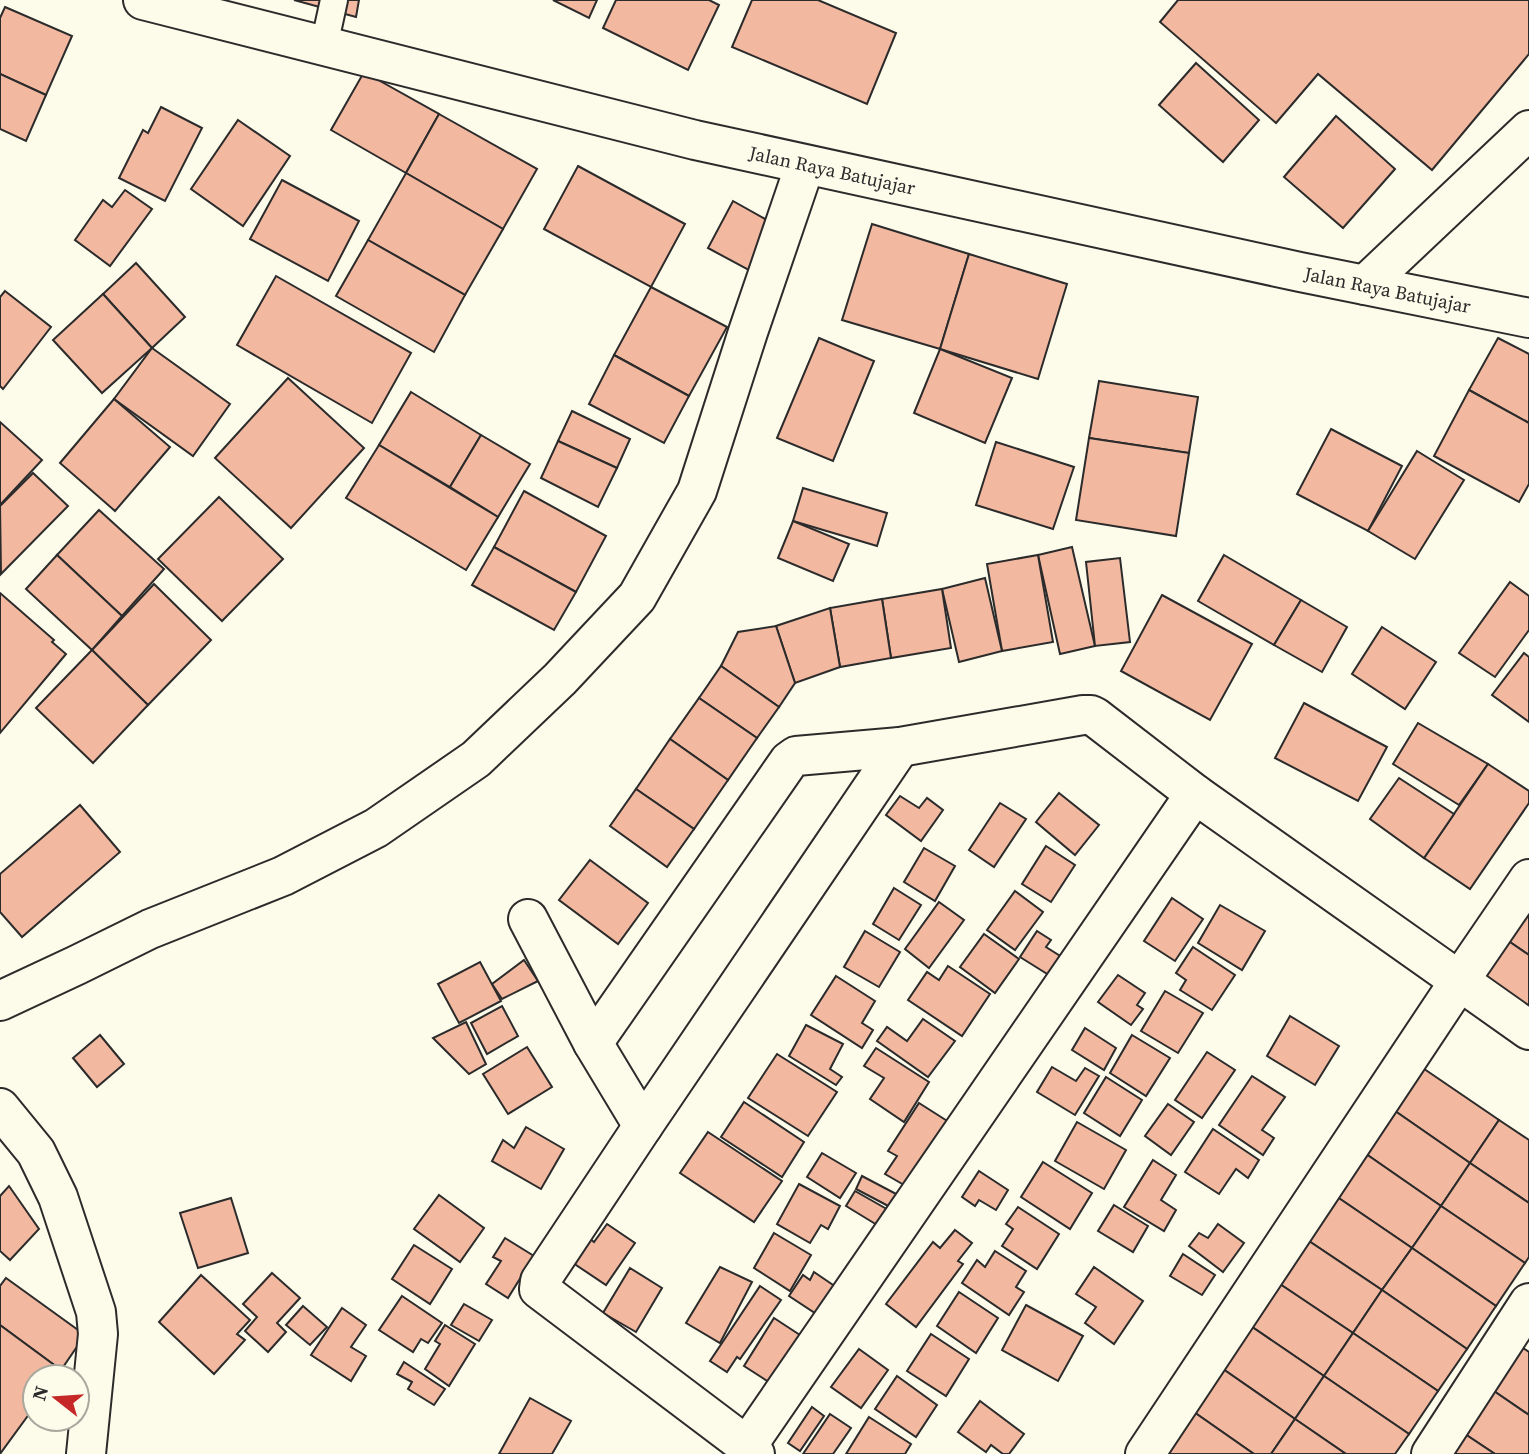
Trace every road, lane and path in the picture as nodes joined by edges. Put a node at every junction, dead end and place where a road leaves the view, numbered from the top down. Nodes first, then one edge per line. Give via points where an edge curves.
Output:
1 (143, 0) edge
2 (334, 0) edge
3 (324, 46) junction
4 (1529, 131) edge
5 (805, 165) junction
6 (1365, 285) junction
7 (1529, 317) edge
8 (900, 747) junction
9 (1195, 794) junction
10 (1529, 879) edge
11 (528, 919) dead end
12 (1460, 980) junction
13 (0, 1001) edge
14 (1529, 1030) edge
15 (593, 1043) junction
16 (0, 1108) edge
17 (643, 1126) junction
18 (1529, 1303) edge
19 (751, 1450) edge
20 (86, 1454) edge
21 (1145, 1454) edge
22 (1431, 1454) edge

1 - 3 main road, Jalan Raya Batujajar
2 - 3 lane
3 - 5 main road, Jalan Raya Batujajar
4 - 6 main road
5 - 6 main road, Jalan Raya Batujajar
5 - 13 main road via 697,491 637,597 560,679 476,759 376,828 283,876 150,929
6 - 7 main road, Jalan Raya Batujajar
8 - 9 main road via 1091,715
8 - 15 main road via 800,755 789,761
8 - 17 main road
9 - 12 main road
9 - 19 main road
10 - 12 main road
11 - 15 main road
12 - 14 main road
12 - 21 main road
15 - 17 main road
16 - 20 main road via 36,1152 58,1196 96,1312 98,1334
17 - 19 main road via 539,1289
18 - 22 main road

